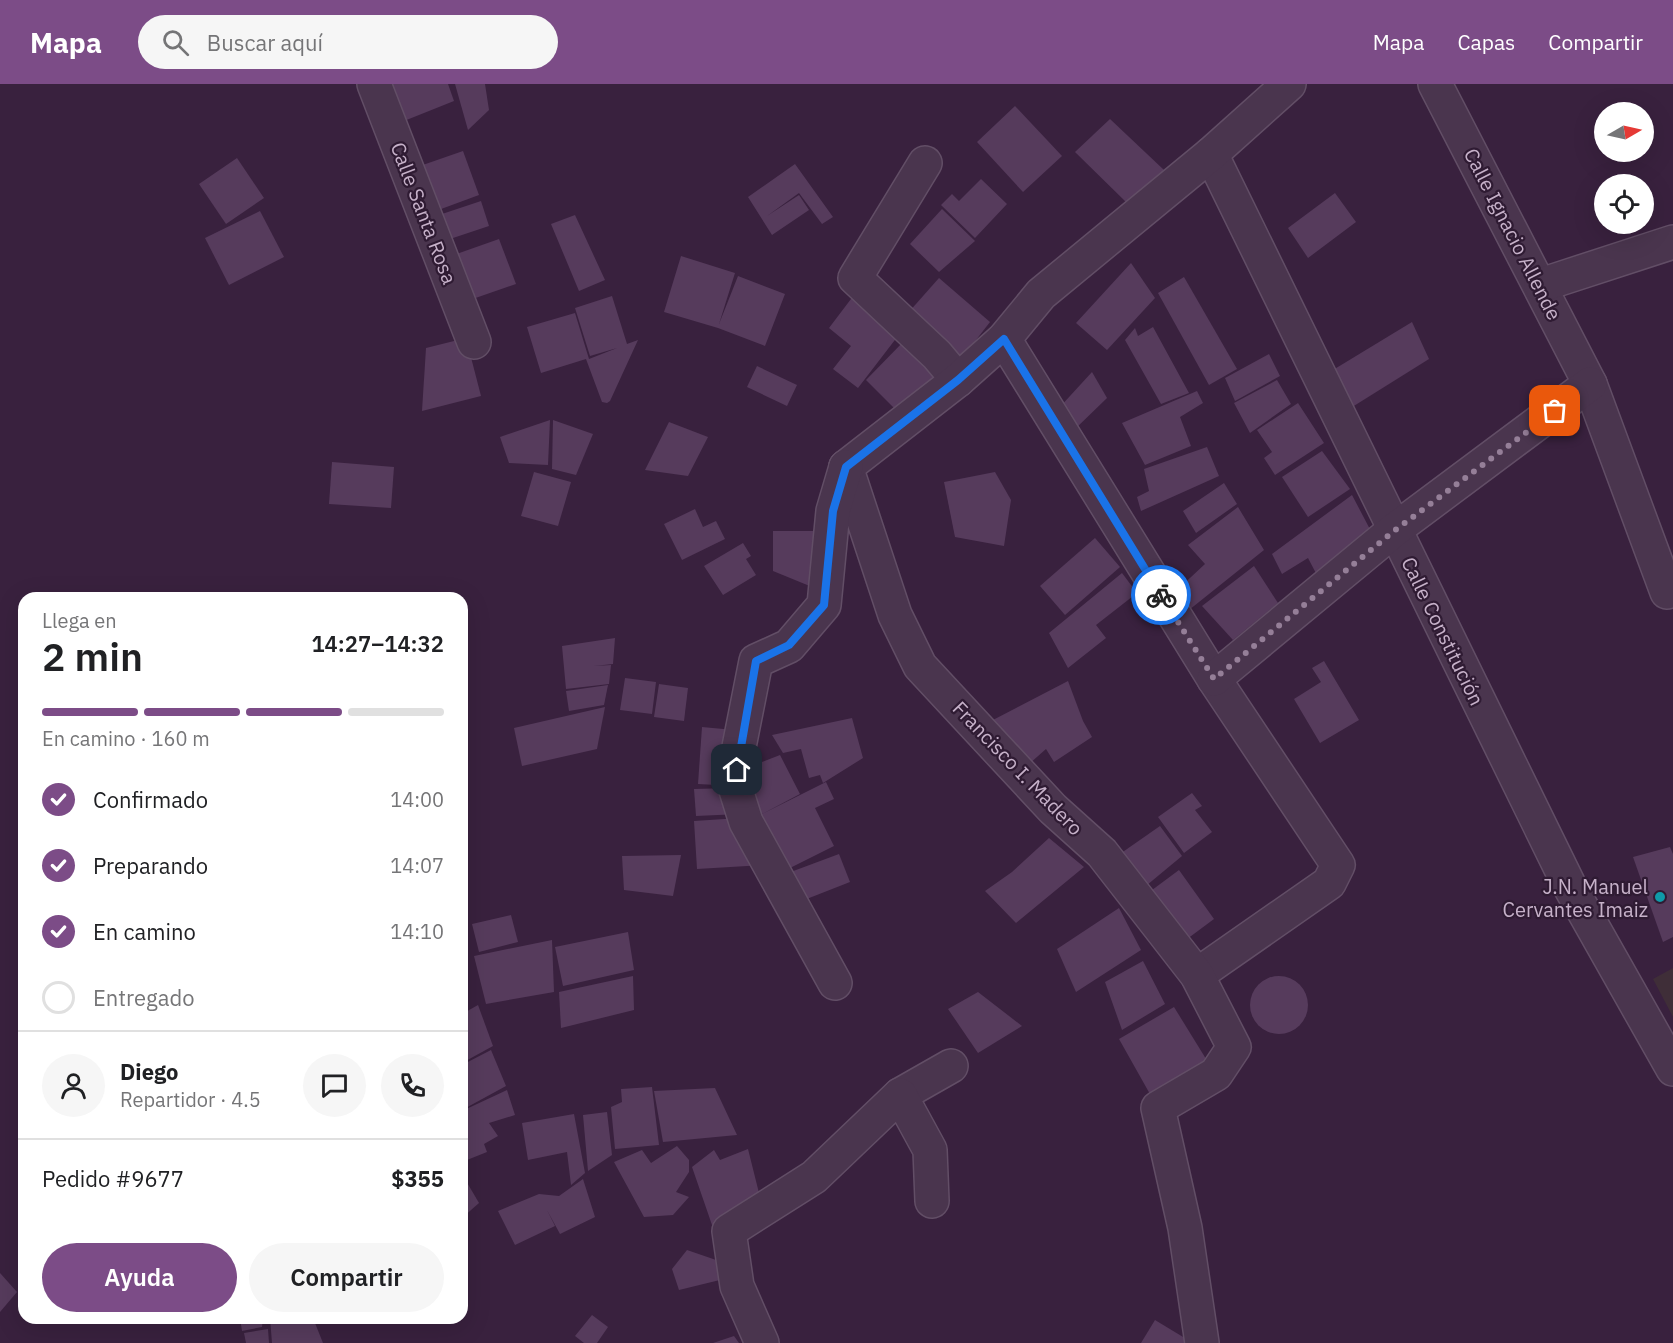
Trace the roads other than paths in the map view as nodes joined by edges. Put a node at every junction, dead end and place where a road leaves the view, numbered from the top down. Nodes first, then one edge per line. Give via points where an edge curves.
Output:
1 (374, 84) edge
2 (1289, 84) edge
3 (1435, 84) edge
4 (1211, 154) junction
5 (925, 163) dead end
6 (1673, 242) edge
7 (1541, 285) junction
8 (1004, 339) junction
9 (474, 342) dead end
10 (958, 380) junction
11 (1590, 384) junction
12 (846, 467) junction
13 (1394, 531) junction
14 (1667, 592) dead end
15 (1214, 679) junction
16 (1197, 975) junction
17 (835, 982) dead end
18 (951, 1066) dead end
19 (1673, 1069) edge
20 (900, 1095) junction
21 (932, 1201) dead end
22 (762, 1343) edge
23 (1202, 1343) edge

1 - 9 street, Calle Santa Rosa
2 - 4 street
3 - 7 street, Calle Ignacio Allende
4 - 8 street via 1041,294
4 - 13 street, Calle Constitución
5 - 10 street via 855,278
6 - 7 street
7 - 11 street, Calle Ignacio Allende
8 - 10 street
8 - 15 street
10 - 12 street
11 - 13 street
11 - 14 street, Calle Ignacio Allende
12 - 16 street, Francisco I. Madero via 895,615 920,666 1053,809 1102,853
12 - 17 street via 833,511 824,605 789,645 756,661 735,787 746,822
13 - 15 street
13 - 19 street, Calle Constitución via 1569,885
15 - 16 street via 1338,865 1329,883
16 - 23 street, Francisco I. Madero via 1234,1047 1216,1074 1158,1107 1185,1228
18 - 20 street
20 - 21 street via 930,1150
20 - 22 street via 814,1178 729,1231 737,1286

